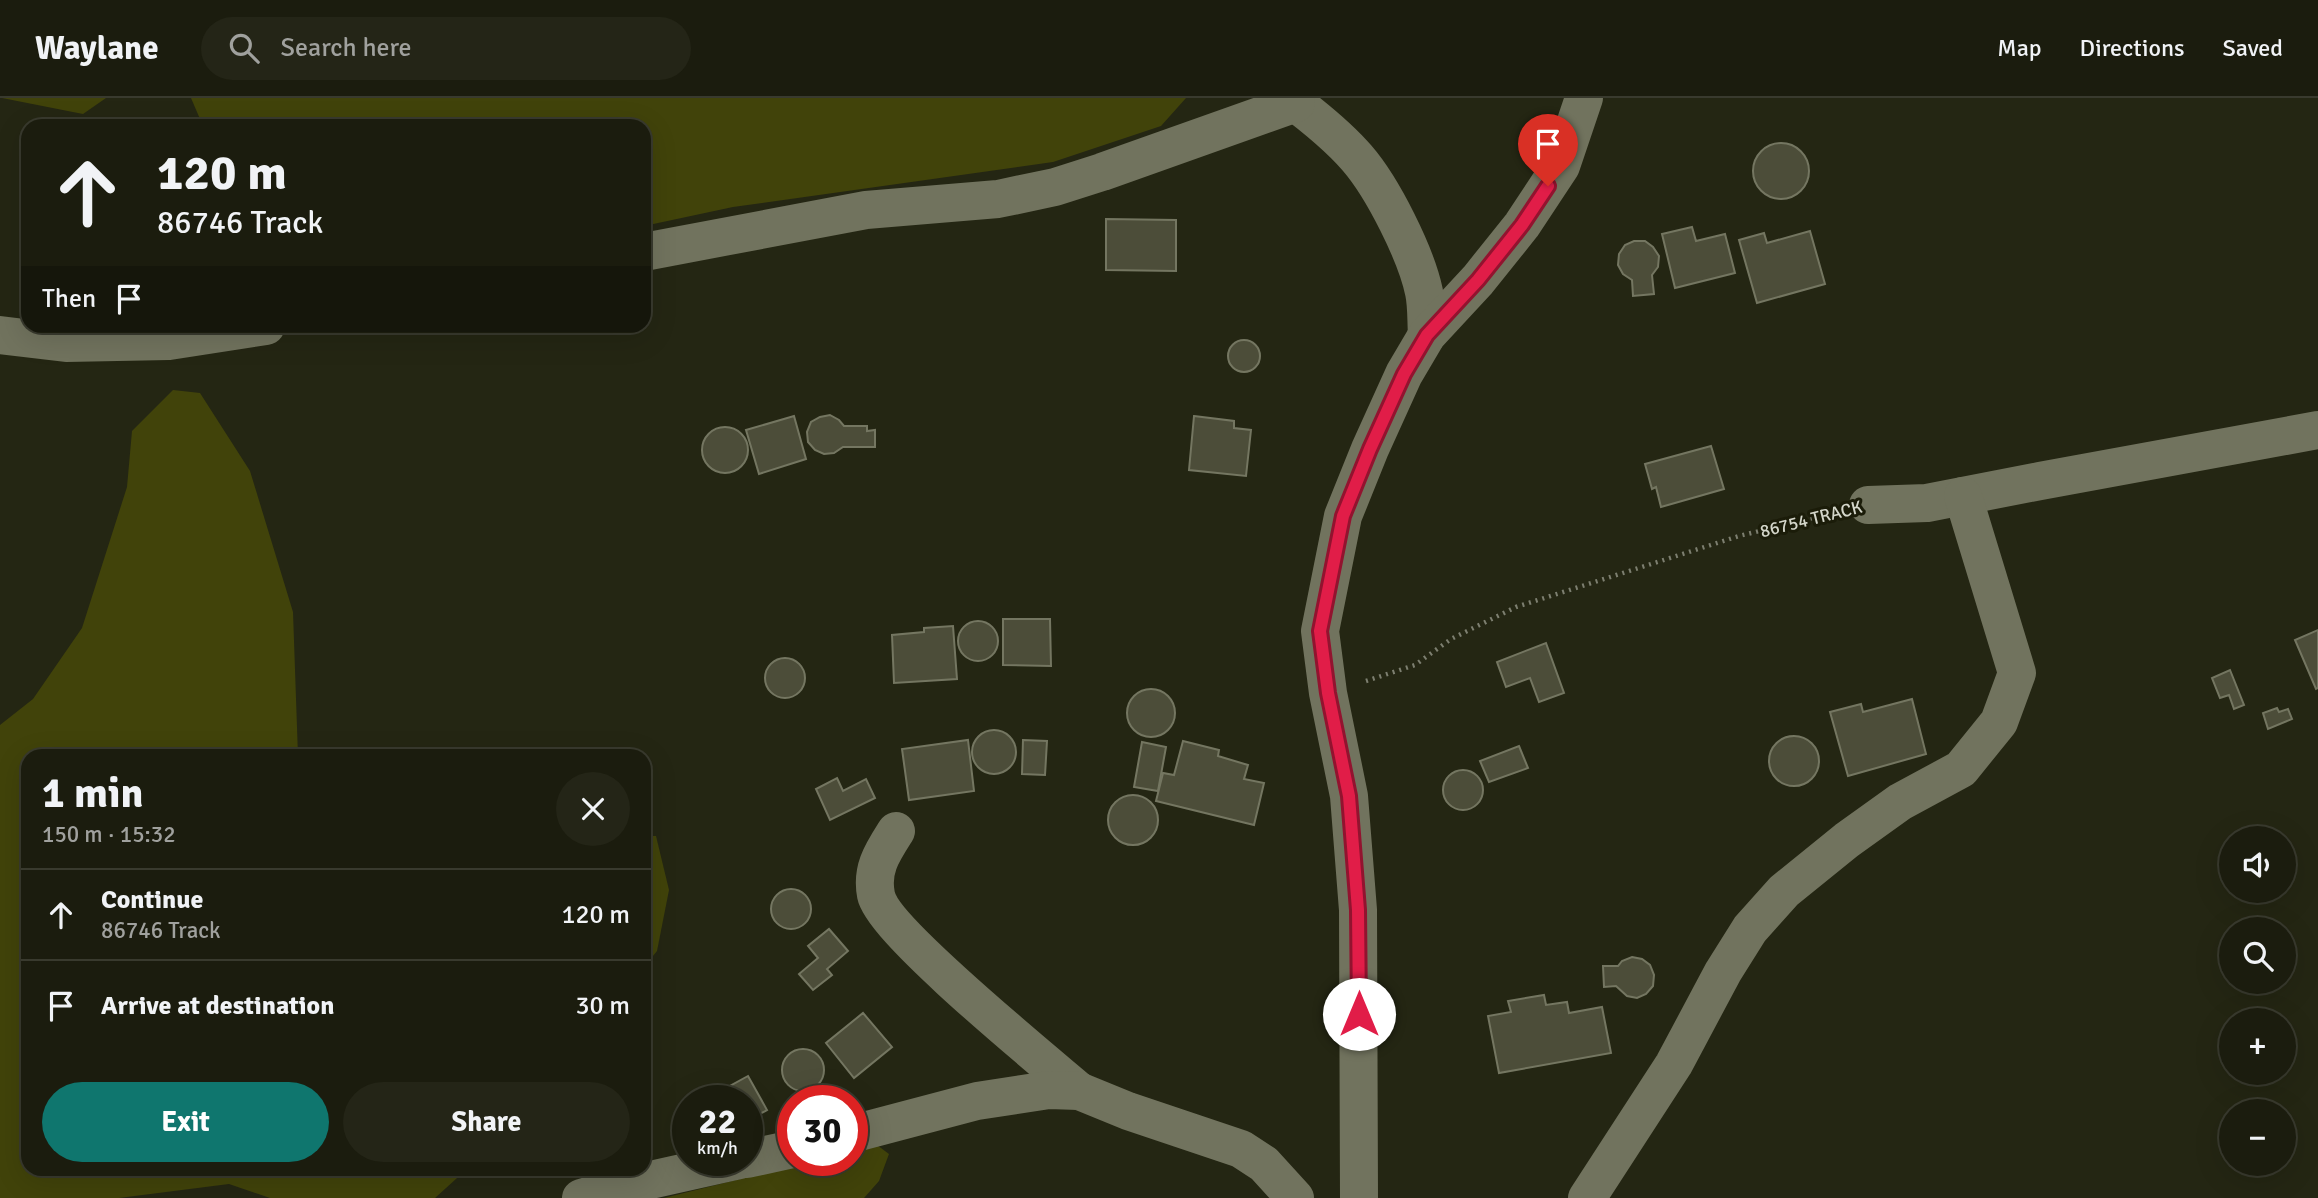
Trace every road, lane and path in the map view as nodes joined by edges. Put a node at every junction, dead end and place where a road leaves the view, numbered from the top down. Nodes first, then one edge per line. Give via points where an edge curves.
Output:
1 (1584, 98) edge
2 (1292, 101) edge
3 (651, 251) edge
4 (221, 333) edge
5 (0, 335) edge
6 (1427, 335) junction
7 (2318, 430) edge
8 (1963, 496) junction
9 (1868, 505) joint
10 (1328, 693) junction
11 (895, 831) dead end
12 (1079, 1091) junction
13 (868, 1130) edge
14 (672, 1175) edge
15 (582, 1198) edge
16 (1295, 1198) edge
17 (1359, 1198) edge
18 (1587, 1198) edge

1 - 6 street via 1561,166 1522,225
2 - 3 street via 1055,187 998,200 866,210
2 - 6 street via 1358,159 1393,214 1424,292
4 - 5 street via 169,341 66,343
6 - 10 street via 1404,374 1343,516 1320,631
7 - 8 street, 86754 TRACK
8 - 9 street, 86754 TRACK via 1927,503
8 - 18 street via 2017,673 1999,722 1961,769 1900,802 1847,840 1784,891 1750,929 1674,1064
9 - 10 path, 86754 TRACK via 1739,536 1516,607 1451,639 1415,665
10 - 17 street via 1349,796 1358,910
11 - 12 street via 874,874 877,898 894,926
12 - 13 street via 1049,1090 977,1101
12 - 16 street via 1241,1149 1264,1164
14 - 15 street

